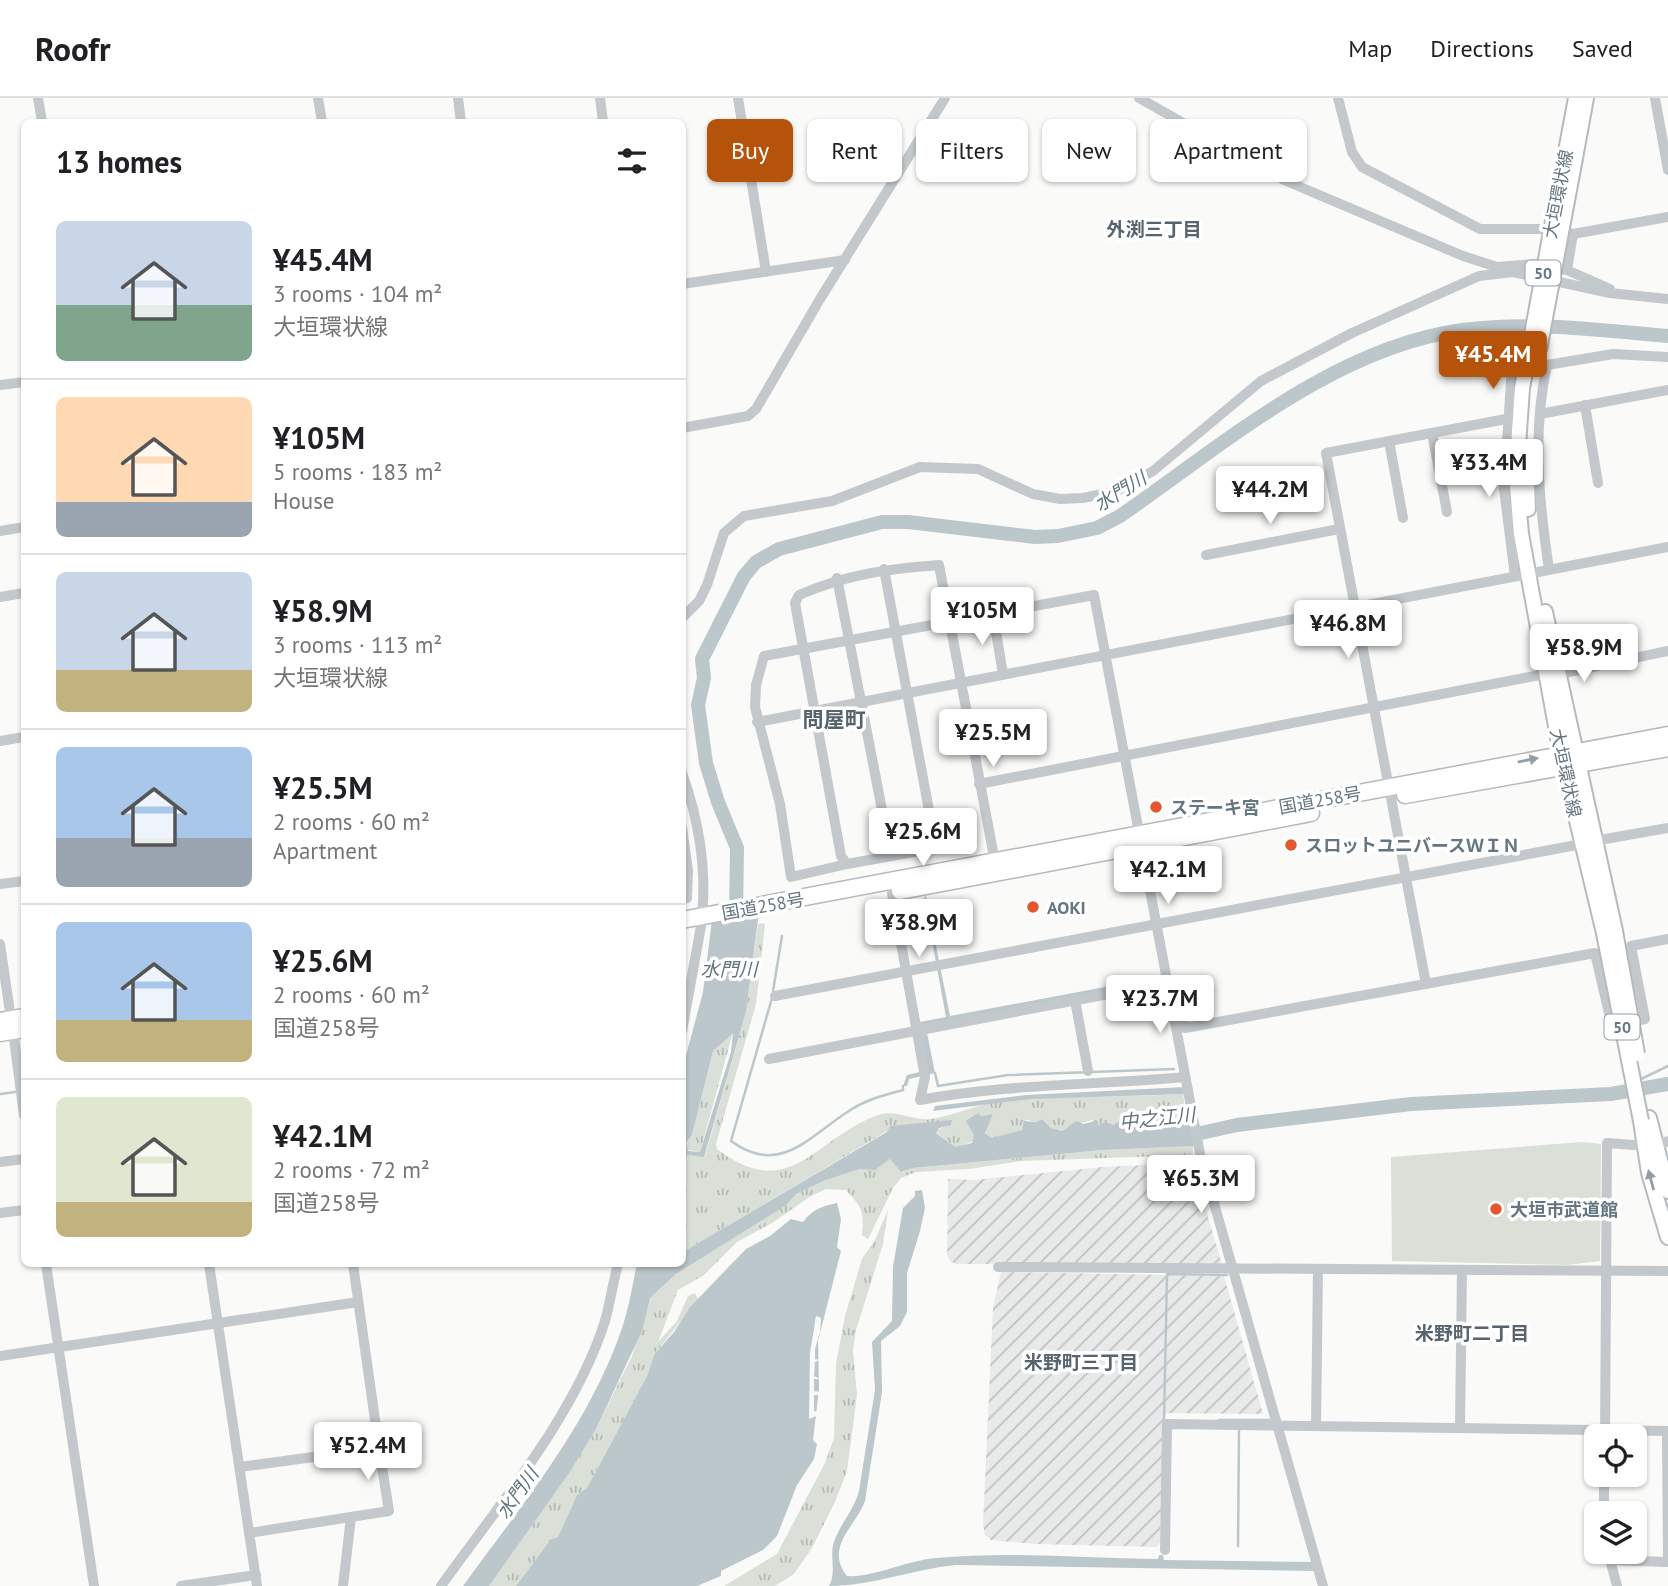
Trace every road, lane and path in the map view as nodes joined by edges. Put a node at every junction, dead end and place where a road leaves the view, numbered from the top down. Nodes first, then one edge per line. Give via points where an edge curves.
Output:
1 (38, 98) edge
2 (318, 98) edge
3 (458, 98) edge
4 (600, 98) edge
5 (738, 98) edge
6 (945, 98) edge
7 (1139, 98) edge
8 (1338, 98) edge
9 (1576, 98) edge
10 (1586, 98) edge
11 (1655, 98) edge
12 (42, 119) edge
13 (322, 119) edge
14 (461, 119) edge
15 (603, 119) edge
16 (1570, 158) junction
17 (1668, 170) edge
18 (1668, 217) edge
19 (1573, 234) junction
20 (845, 260) junction
21 (1497, 269) junction
22 (1567, 270) junction
23 (766, 272) junction
24 (686, 283) edge
25 (1617, 292) junction
26 (1668, 299) edge
27 (1668, 357) edge
28 (1547, 365) junction
29 (1496, 366) dead end
30 (1512, 366) junction
31 (21, 382) edge
32 (0, 385) edge
33 (1668, 390) edge
34 (1585, 405) junction
35 (1540, 414) junction
36 (1506, 419) junction
37 (686, 427) edge
38 (1432, 433) junction
39 (1389, 441) junction
40 (1598, 483) dead end
41 (1447, 512) dead end
42 (1403, 518) dead end
43 (21, 528) edge
44 (1339, 528) junction
45 (0, 531) edge
46 (1668, 547) edge
47 (1206, 555) dead end
48 (884, 569) junction
49 (1533, 573) junction
50 (837, 578) junction
51 (21, 594) edge
52 (0, 597) edge
53 (1354, 607) junction
54 (686, 614) edge
55 (993, 614) junction
56 (950, 622) junction
57 (896, 631) junction
58 (851, 640) junction
59 (803, 649) junction
60 (1668, 651) edge
61 (1105, 653) junction
62 (1003, 674) junction
63 (1552, 674) junction
64 (960, 683) junction
65 (905, 693) junction
66 (862, 701) junction
67 (1373, 708) junction
68 (814, 711) junction
69 (757, 722) junction
70 (1668, 735) edge
71 (21, 738) edge
72 (0, 741) edge
73 (1668, 747) edge
74 (1124, 755) junction
75 (1569, 760) junction
76 (979, 784) junction
77 (686, 786) edge
78 (1390, 793) junction
79 (1668, 828) edge
80 (1140, 841) junction
81 (1588, 843) junction
82 (936, 848) junction
83 (686, 856) edge
84 (891, 856) junction
85 (995, 862) junction
86 (847, 864) junction
87 (1406, 877) junction
88 (940, 878) junction
89 (21, 881) edge
90 (0, 884) edge
91 (892, 893) junction
92 (686, 898) edge
93 (764, 911) junction
94 (686, 920) edge
95 (705, 921) junction
96 (1155, 923) junction
97 (686, 928) edge
98 (1668, 939) edge
99 (0, 944) edge
100 (905, 972) junction
101 (1166, 983) junction
102 (1426, 984) junction
103 (775, 996) dead end
104 (1074, 1000) junction
105 (686, 1012) edge
106 (12, 1025) edge
107 (922, 1030) junction
108 (769, 1059) dead end
109 (1088, 1071) dead end
110 (1185, 1079) junction
111 (21, 1092) edge
112 (1645, 1119) junction
113 (1634, 1145) dead end
114 (21, 1159) edge
115 (0, 1162) edge
116 (1668, 1191) edge
117 (21, 1210) edge
118 (0, 1213) edge
119 (1668, 1237) edge
120 (46, 1267) edge
121 (209, 1267) edge
122 (353, 1267) edge
123 (617, 1267) edge
124 (998, 1267) dead end
125 (1232, 1269) junction
126 (1318, 1269) junction
127 (1462, 1270) junction
128 (1668, 1271) edge
129 (1607, 1272) junction
130 (358, 1302) junction
131 (218, 1324) junction
132 (58, 1348) junction
133 (0, 1356) edge
134 (1605, 1424) edge
135 (1277, 1425) junction
136 (1316, 1426) junction
137 (1460, 1427) junction
138 (1668, 1431) edge
139 (1584, 1432) edge
140 (1647, 1432) edge
141 (379, 1448) junction
142 (240, 1467) junction
143 (351, 1517) junction
144 (249, 1532) junction
145 (1165, 1550) dead end
146 (1647, 1561) edge
147 (1667, 1562) edge
148 (1612, 1564) edge
149 (257, 1580) edge
150 (1322, 1580) edge
151 (1616, 1582) edge
152 (94, 1586) edge
153 (181, 1586) edge
154 (343, 1586) edge
155 (441, 1586) edge

1 - 12 street
2 - 13 street
3 - 14 street
4 - 15 street
5 - 23 street
6 - 20 street
7 - 21 street via 1306,190
8 - 19 street via 1353,152 1362,167 1480,229 1546,229
9 - 16 main road, 大垣環状線 / 50
10 - 16 main road, 大垣環状線 / 50
11 - 17 street
16 - 49 main road, 大垣環状線 / 50, bridge via 1526,389 1516,475 1521,534
18 - 19 street
19 - 22 street
20 - 23 street
20 - 37 street via 756,408 748,416
21 - 22 street via 1534,264
21 - 25 street
21 - 54 street via 1352,333 1261,381 1153,471 1117,491 1060,499 1033,494 978,469 920,467 832,501 744,516 723,533 707,585
22 - 25 street
23 - 24 street
25 - 26 street
27 - 28 street via 1613,354
28 - 30 street
28 - 35 street
29 - 30 street
30 - 36 street
31 - 32 street
33 - 34 street
34 - 35 street
34 - 40 street
35 - 49 street via 1540,504
36 - 38 street
36 - 49 street via 1504,489
38 - 39 street
38 - 41 street
39 - 42 street
39 - 44 street via 1325,453
43 - 45 street
44 - 47 street
44 - 53 street
46 - 49 street
48 - 50 street
48 - 56 street via 939,565
48 - 57 street
49 - 53 street
49 - 63 main road, 大垣環状線 / 50
50 - 58 street
50 - 59 street via 799,595 795,603
51 - 52 street
53 - 61 street
53 - 67 street
55 - 56 street
55 - 61 street via 1094,595
55 - 62 street
56 - 57 street
56 - 64 street
57 - 58 street
57 - 65 street
58 - 59 street
58 - 66 street
59 - 68 street
59 - 69 street via 764,656 756,685
60 - 63 street
61 - 62 street
61 - 74 street
62 - 64 street
63 - 67 street
63 - 75 main road, 大垣環状線 / 50
64 - 65 street
64 - 76 street
65 - 66 street
65 - 82 street
66 - 68 street
66 - 84 street
67 - 74 street
67 - 78 street
68 - 69 street
68 - 86 street via 841,856
69 - 86 street via 780,804 790,877
70 - 75 highway, 国道258号
71 - 72 street
73 - 75 highway, 国道258号
74 - 76 street
74 - 80 street
75 - 78 highway, 国道258号
75 - 81 main road, 大垣環状線 / 50
76 - 85 street
77 - 95 street via 704,865
78 - 80 highway, 国道258号
78 - 87 street
79 - 81 street
80 - 85 highway, 国道258号
80 - 88 highway, 国道258号
80 - 96 street
81 - 87 street
81 - 112 main road, 大垣環状線 / 50, bridge via 1610,932
82 - 84 street
82 - 88 street
83 - 92 street
84 - 86 street
85 - 88 highway, 国道258号
87 - 96 street
87 - 102 street
88 - 91 highway, 国道258号
88 - 93 highway, 国道258号
89 - 90 street
91 - 93 highway, 国道258号
91 - 100 street
93 - 95 highway, 国道258号
94 - 95 highway, 国道258号
95 - 97 highway, 国道258号
95 - 105 street
96 - 100 street
96 - 101 street
98 - 102 street via 1631,946 1645,1019 1612,1026 1595,953
99 - 106 street
100 - 103 street
100 - 107 street
101 - 102 street via 1175,984 1185,1028
101 - 104 street
101 - 110 street
104 - 107 street
104 - 109 street
106 - 111 street
107 - 108 street
107 - 110 street via 925,1073 920,1100 999,1087
110 - 125 street
112 - 116 main road, 大垣環状線 / 50
119 -> 112 main road, 大垣環状線 / 50 via 1648,1172
113 - 129 street via 1607,1143
114 - 115 street
117 - 118 street
120 - 132 street
121 - 131 street
122 - 130 street
123 - 155 street via 605,1321 567,1403
124 - 125 street
125 - 126 street
125 - 135 street
126 - 127 street
126 - 136 street
127 - 129 street
127 - 137 street
128 - 129 street
129 - 134 street
130 - 131 street
130 - 141 street
131 - 132 street
131 - 142 street
132 - 133 street
132 - 152 street
135 - 136 street
135 - 145 street via 1167,1424
135 - 150 street
136 - 137 street
137 - 139 street
138 - 140 street
138 - 147 street
141 - 142 street
141 - 143 street via 389,1511
142 - 144 street
143 - 144 street
143 - 154 street
144 - 149 street
146 - 147 street
148 - 151 street
149 - 153 street

